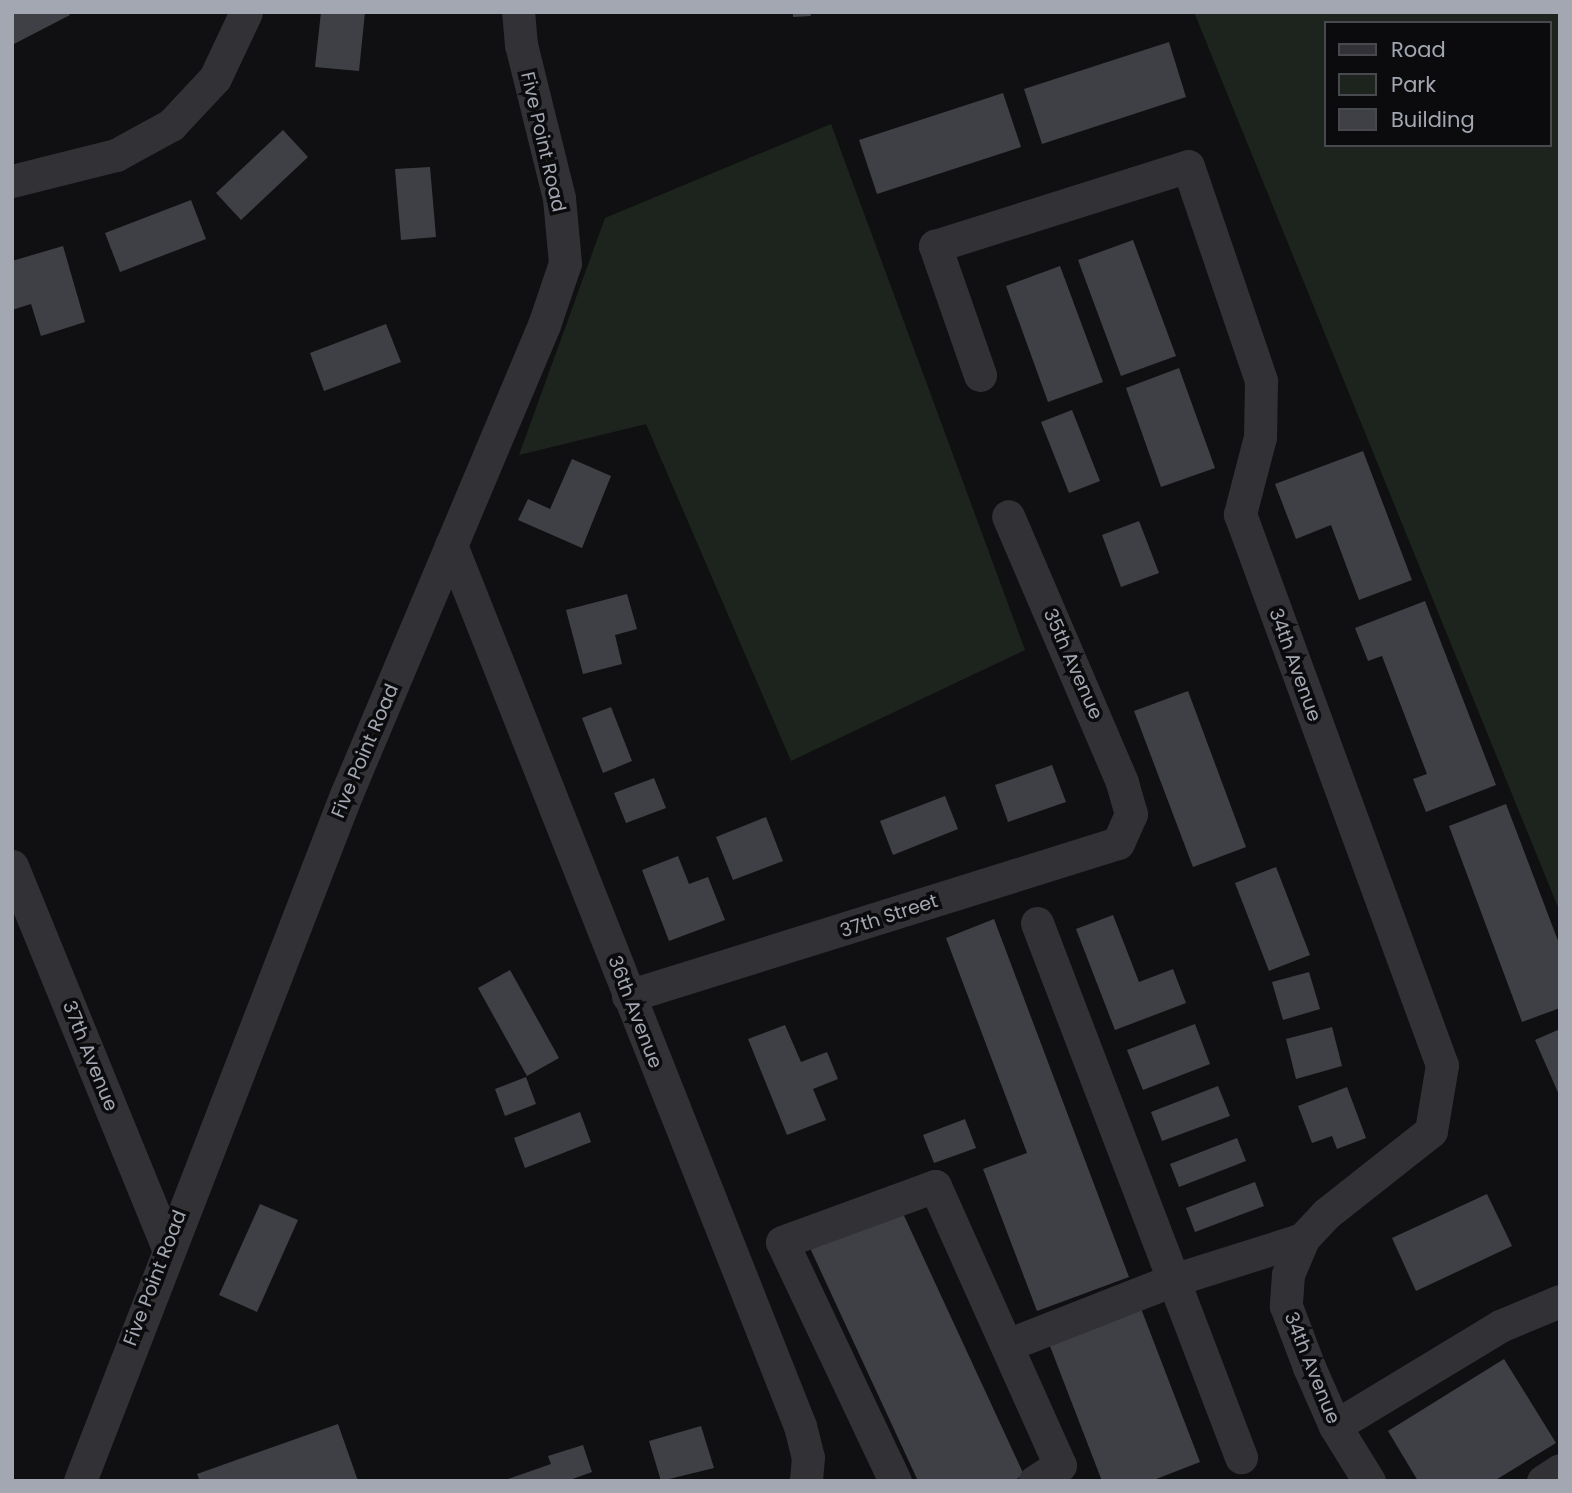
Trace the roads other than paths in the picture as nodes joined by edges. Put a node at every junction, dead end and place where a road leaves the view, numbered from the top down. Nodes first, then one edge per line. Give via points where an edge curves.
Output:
1 (246, 12) edge
2 (518, 12) edge
3 (12, 181) edge
4 (981, 375) dead end
5 (1008, 516) dead end
6 (451, 545) junction
7 (1131, 814) joint
8 (12, 866) edge
9 (1037, 922) dead end
10 (628, 996) junction
11 (1303, 1239) junction
12 (167, 1246) junction
13 (1173, 1280) junction
14 (1560, 1301) edge
15 (1007, 1345) junction
16 (1335, 1426) junction
17 (1241, 1457) dead end
18 (1560, 1470) edge
19 (80, 1481) edge
20 (806, 1481) edge
21 (895, 1481) edge
22 (1035, 1481) edge
23 (1369, 1481) edge
24 (1543, 1481) edge

1 - 3 street via 215,78 171,125 116,155
2 - 6 street, Five Point Road via 521,45 559,198 565,263 544,325
4 - 11 street, 34th Avenue via 934,246 1188,166 1261,381 1261,437 1240,514 1441,1065 1431,1131 1326,1214
5 - 7 street, 35th Avenue via 1099,722
6 - 10 street, 36th Avenue
6 - 12 street, Five Point Road
7 - 10 street, 37th Street via 1118,843 1088,855
8 - 12 street, 37th Avenue
9 - 13 street
10 - 20 street, 36th Avenue via 800,1426 808,1457
11 - 13 street
11 - 16 street, 34th Avenue via 1288,1274 1286,1306
12 - 19 street, Five Point Road
13 - 15 street
13 - 17 street
14 - 16 street via 1500,1326
15 - 21 street via 935,1186 782,1242
15 - 22 street via 1060,1465
16 - 23 street, 34th Avenue
18 - 24 street

